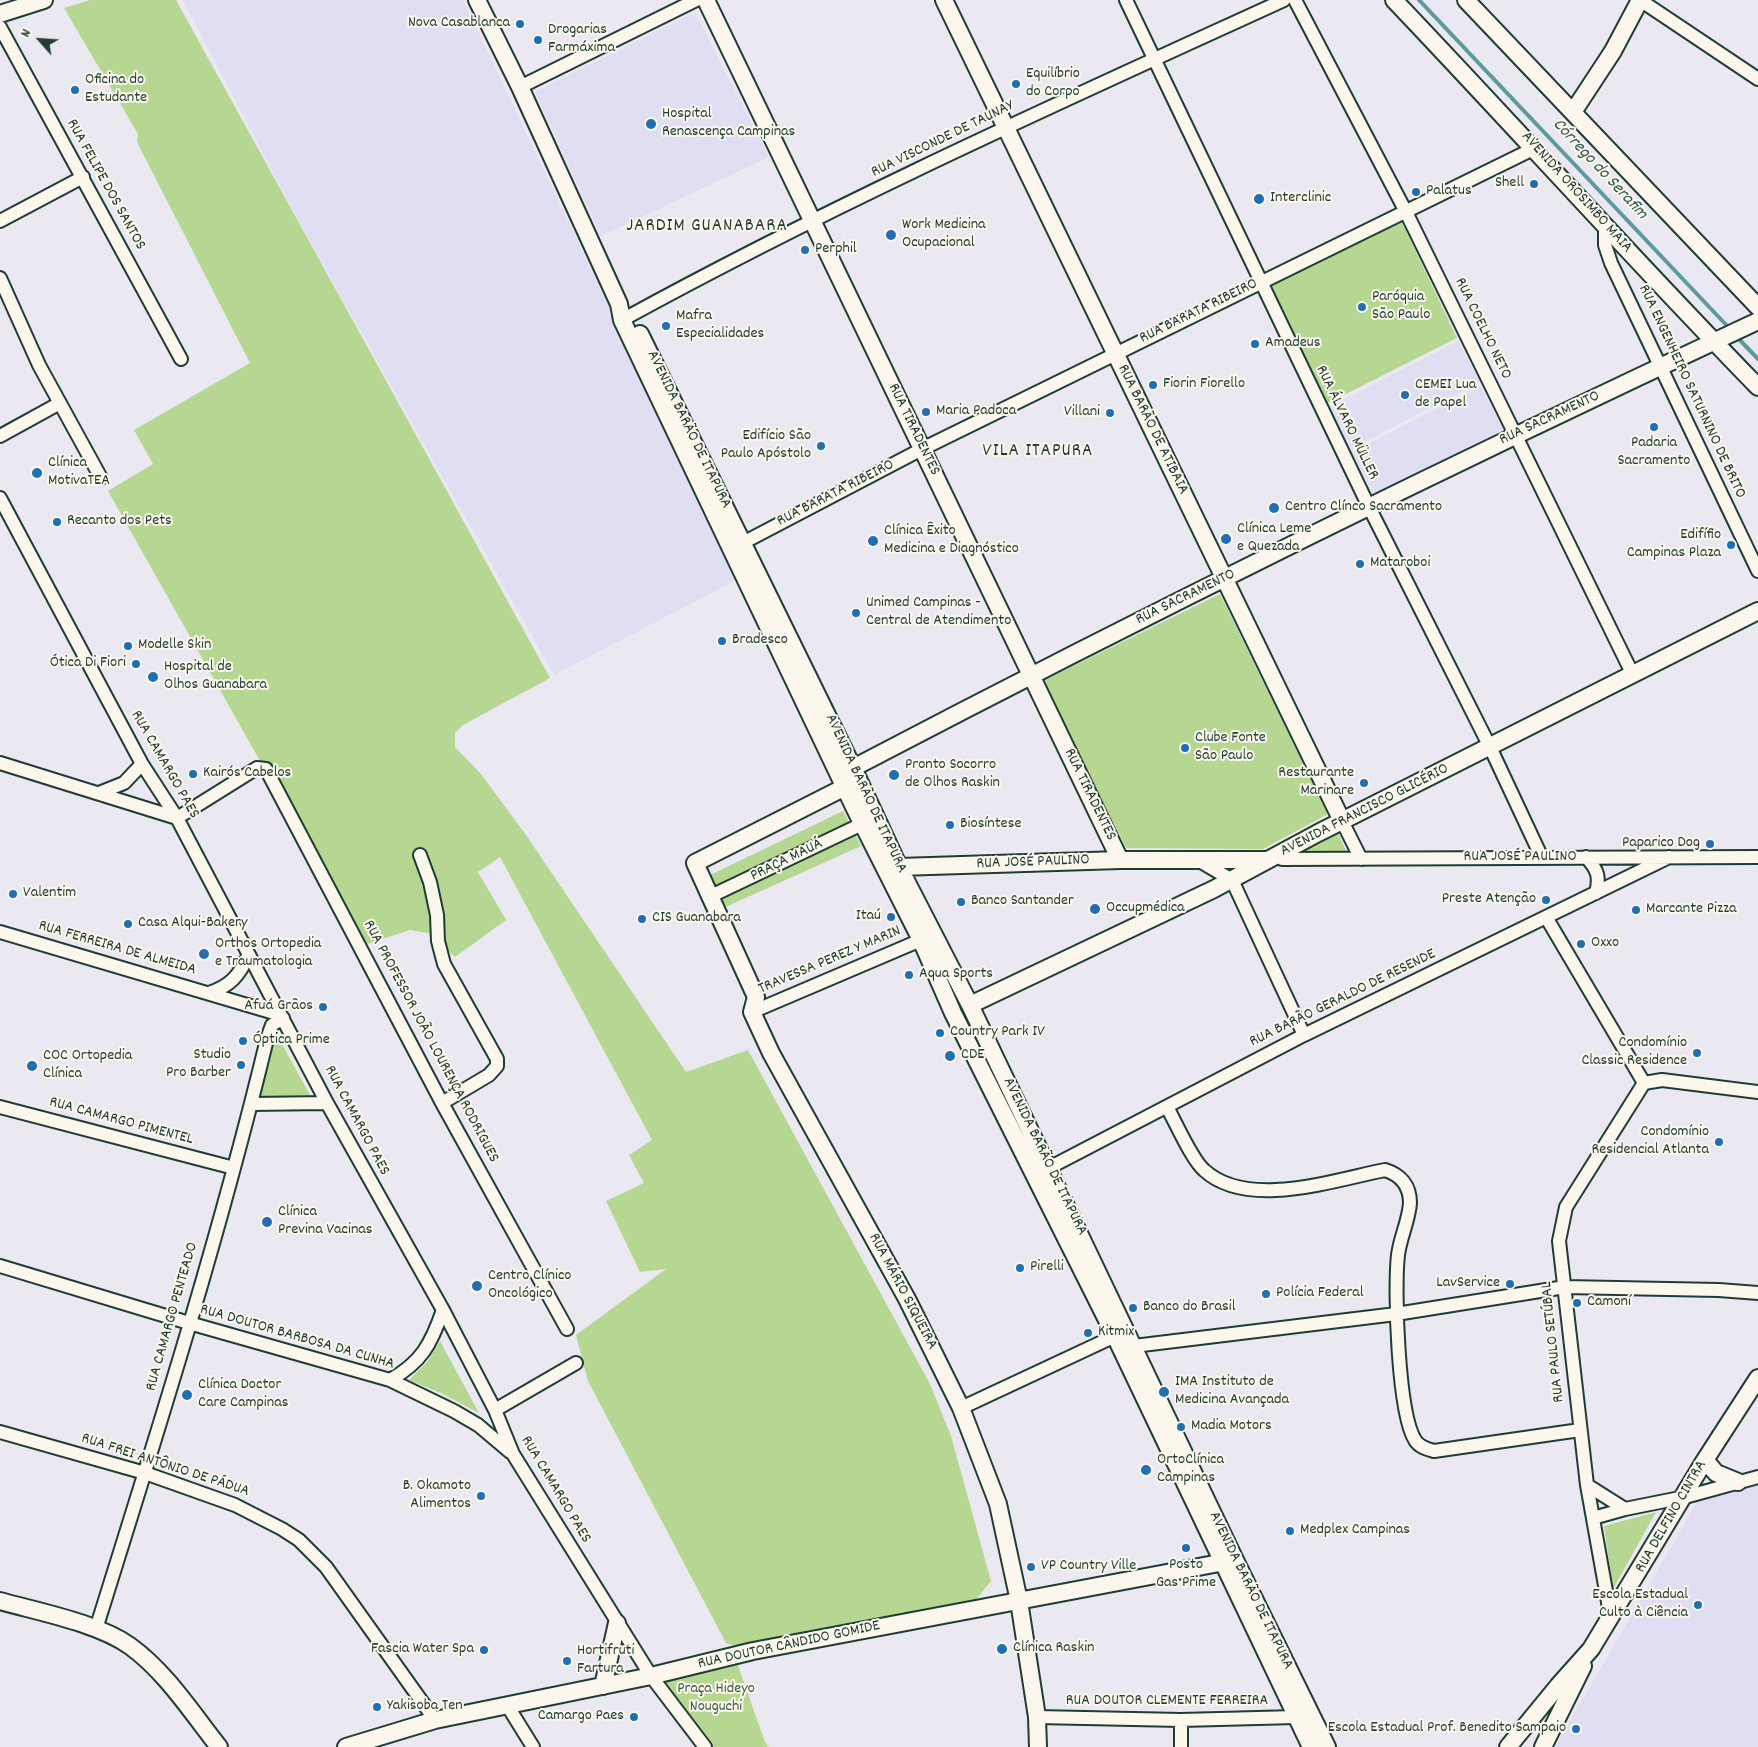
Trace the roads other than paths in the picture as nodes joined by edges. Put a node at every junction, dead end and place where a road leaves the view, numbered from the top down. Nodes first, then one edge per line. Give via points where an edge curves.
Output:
1 (44, 0) edge
2 (477, 0) edge
3 (696, 0) edge
4 (706, 0) edge
5 (944, 0) edge
6 (1126, 0) edge
7 (1284, 0) edge
8 (1295, 0) edge
9 (1394, 0) edge
10 (1466, 0) edge
11 (1640, 0) edge
12 (0, 14) edge
13 (0, 27) edge
14 (1154, 60) junction
15 (1758, 80) edge
16 (520, 86) junction
17 (1573, 112) junction
18 (1006, 127) junction
19 (1535, 148) junction
20 (83, 177) junction
21 (1405, 210) junction
22 (0, 221) edge
23 (812, 222) junction
24 (1605, 224) junction
25 (0, 278) edge
26 (1260, 282) junction
27 (1758, 307) edge
28 (623, 313) junction
29 (1758, 321) edge
30 (1717, 340) junction
31 (1115, 354) junction
32 (180, 359) dead end
33 (1660, 366) junction
34 (1758, 387) edge
35 (60, 404) junction
36 (1515, 435) junction
37 (0, 436) edge
38 (922, 450) junction
39 (101, 478) dead end
40 (0, 498) edge
41 (1369, 507) junction
42 (737, 546) junction
43 (1758, 572) edge
44 (1225, 579) junction
45 (1758, 611) edge
46 (1633, 675) junction
47 (1031, 676) junction
48 (1490, 747) junction
49 (0, 763) edge
50 (142, 764) junction
51 (853, 768) junction
52 (845, 787) junction
53 (99, 793) junction
54 (177, 818) junction
55 (1342, 821) junction
56 (862, 824) junction
57 (420, 855) dead end
58 (1586, 857) junction
59 (1669, 857) junction
60 (1758, 857) edge
61 (1542, 858) junction
62 (1361, 859) junction
63 (1120, 860) junction
64 (1198, 860) junction
65 (1276, 860) junction
66 (894, 870) junction
67 (1232, 880) junction
68 (1596, 893) junction
69 (711, 896) junction
70 (1546, 917) junction
71 (0, 932) edge
72 (921, 940) junction
73 (248, 956) junction
74 (209, 993) junction
75 (970, 1005) junction
76 (752, 1012) junction
77 (282, 1017) junction
78 (1304, 1035) junction
79 (1644, 1083) junction
80 (1758, 1092) edge
81 (327, 1103) junction
82 (442, 1103) junction
83 (251, 1104) junction
84 (0, 1107) edge
85 (1167, 1107) junction
86 (234, 1168) junction
87 (1042, 1172) junction
88 (0, 1266) edge
89 (1565, 1287) junction
90 (1758, 1293) edge
91 (443, 1310) junction
92 (1396, 1314) junction
93 (189, 1323) junction
94 (567, 1329) dead end
95 (1115, 1336) junction
96 (1134, 1346) junction
97 (576, 1363) dead end
98 (1758, 1366) edge
99 (1758, 1378) edge
100 (390, 1380) junction
101 (1741, 1403) junction
102 (961, 1408) junction
103 (494, 1410) junction
104 (1580, 1430) junction
105 (0, 1432) edge
106 (513, 1454) junction
107 (1705, 1460) junction
108 (145, 1473) junction
109 (1758, 1477) edge
110 (1738, 1482) junction
111 (1587, 1485) junction
112 (1684, 1498) junction
113 (1625, 1509) junction
114 (1592, 1518) junction
115 (1228, 1562) junction
116 (0, 1601) edge
117 (1019, 1601) junction
118 (1611, 1619) junction
119 (618, 1623) junction
120 (96, 1629) junction
121 (1591, 1649) junction
122 (651, 1676) junction
123 (603, 1686) junction
124 (507, 1705) junction
125 (1037, 1717) junction
126 (1296, 1717) junction
127 (1534, 1717) junction
128 (435, 1720) junction
129 (1181, 1720) junction
130 (1553, 1729) junction
131 (1521, 1733) junction
132 (366, 1744) edge
133 (219, 1747) edge
134 (346, 1747) edge
135 (533, 1747) edge
136 (705, 1747) edge
137 (1038, 1747) edge
138 (1181, 1747) edge
139 (1310, 1747) edge
140 (1327, 1747) edge
141 (1495, 1747) edge
142 (1508, 1747) edge
143 (1543, 1747) edge

1 - 12 main road
2 - 16 main road, AVENIDA BARÃO DE ITAPURA
3 - 16 street
4 - 23 main road, RUA TIRADENTES
5 - 18 main road, RUA BARÃO DE ATIBAIA
6 - 14 street, RUA ÁLVARO MÜLLER
7 - 14 street, RUA VISCONDE DE TAUNAY
8 - 21 street, RUA COELHO NETO
9 - 19 main road, AVENIDA OROSIMBO MAIA
10 - 17 main road
11 - 15 street
11 - 17 main road via 1613,51
13 - 20 street, RUA FELIPE DOS SANTOS
14 - 18 street, RUA VISCONDE DE TAUNAY
14 - 26 street, RUA ÁLVARO MÜLLER
16 - 28 main road, AVENIDA BARÃO DE ITAPURA
17 - 27 main road
18 - 23 street, RUA VISCONDE DE TAUNAY
18 - 31 main road, RUA BARÃO DE ATIBAIA
19 - 21 street, RUA BARATA RIBEIRO
19 - 24 main road, AVENIDA OROSIMBO MAIA
20 - 22 street
20 - 32 street, RUA FELIPE DOS SANTOS
21 - 26 street, RUA BARATA RIBEIRO
21 - 36 street, RUA COELHO NETO
23 - 28 street, RUA VISCONDE DE TAUNAY
23 - 38 main road, RUA TIRADENTES
24 - 30 main road, AVENIDA OROSIMBO MAIA via 1656,282
24 - 33 street, RUA ENGENHEIRO SATURNINO DE BRITO via 1605,246 1611,263
25 - 35 street
26 - 31 street, RUA BARATA RIBEIRO
26 - 41 street, RUA ÁLVARO MÜLLER
28 - 42 main road, AVENIDA BARÃO DE ITAPURA
29 - 30 main road, RUA SACRAMENTO
30 - 33 main road, RUA SACRAMENTO
30 - 34 main road, AVENIDA OROSIMBO MAIA
31 - 38 street, RUA BARATA RIBEIRO
31 - 44 main road, RUA BARÃO DE ATIBAIA
33 - 36 main road, RUA SACRAMENTO
33 - 43 street, RUA ENGENHEIRO SATURNINO DE BRITO
35 - 37 street
35 - 39 street
36 - 41 main road, RUA SACRAMENTO
36 - 46 street, RUA COELHO NETO
38 - 42 street, RUA BARATA RIBEIRO
38 - 47 main road, RUA TIRADENTES
40 - 50 street, RUA CAMARGO PAES
41 - 44 main road, RUA SACRAMENTO
41 - 48 street, RUA ÁLVARO MÜLLER
42 - 51 main road, AVENIDA BARÃO DE ITAPURA
42 - 52 main road, AVENIDA BARÃO DE ITAPURA
44 - 47 main road, RUA SACRAMENTO
44 - 55 main road, RUA BARÃO DE ATIBAIA
45 - 46 main road, AVENIDA FRANCISCO GLICÉRIO
46 - 48 main road, AVENIDA FRANCISCO GLICÉRIO
47 - 51 main road, RUA SACRAMENTO
47 - 63 main road, RUA TIRADENTES
48 - 55 main road, AVENIDA FRANCISCO GLICÉRIO
48 - 61 street, RUA ÁLVARO MÜLLER
49 - 53 street
50 - 53 street via 124,782
50 - 54 street, RUA CAMARGO PAES
51 - 52 main road
51 - 66 main road, AVENIDA BARÃO DE ITAPURA
52 - 56 main road, AVENIDA BARÃO DE ITAPURA
52 - 69 main road, RUA MÁRIO SIQUEIRA via 695,863
53 - 54 street
54 - 73 street, RUA CAMARGO PAES
54 - 82 street, RUA PROFESSOR JOÃO LOURENÇA RODRIGUES via 257,768 266,770
55 - 62 street, RUA BARÃO DE ATIBAIA
55 - 65 main road, AVENIDA FRANCISCO GLICÉRIO
56 - 66 main road, AVENIDA BARÃO DE ITAPURA
56 - 69 street, PRAÇA MAUÁ
57 - 82 street via 430,882 444,964 497,1059 497,1066 489,1075
58 - 59 street, RUA JOSÉ PAULINO
58 - 61 street, RUA JOSÉ PAULINO
58 - 68 street via 1598,875
59 - 60 street, RUA JOSÉ PAULINO
59 - 68 street, RUA BARÃO GERALDO DE RESENDE
61 - 62 street, RUA JOSÉ PAULINO
62 - 65 street, RUA JOSÉ PAULINO
63 - 64 main road, RUA JOSÉ PAULINO
63 - 66 main road, RUA JOSÉ PAULINO
64 - 65 main road, RUA JOSÉ PAULINO
64 - 67 street
65 - 67 main road, AVENIDA FRANCISCO GLICÉRIO
66 - 72 main road, AVENIDA BARÃO DE ITAPURA
66 - 75 main road, AVENIDA BARÃO DE ITAPURA
67 - 75 main road, AVENIDA FRANCISCO GLICÉRIO
67 - 78 street
68 - 70 street, RUA BARÃO GERALDO DE RESENDE
69 - 76 main road, RUA MÁRIO SIQUEIRA via 756,997
70 - 78 street, RUA BARÃO GERALDO DE RESENDE
70 - 79 street
71 - 74 street, RUA FERREIRA DE ALMEIDA
72 - 76 street, TRAVESSA PEREZ Y MARIN
72 - 87 main road, AVENIDA BARÃO DE ITAPURA via 952,1013
73 - 74 street via 236,979
73 - 77 street, RUA CAMARGO PAES
74 - 77 street, RUA FERREIRA DE ALMEIDA
75 - 87 main road, AVENIDA BARÃO DE ITAPURA
76 - 102 main road, RUA MÁRIO SIQUEIRA via 907,1299
77 - 81 street, RUA CAMARGO PAES
77 - 83 street, RUA CAMARGO PENTEADO via 272,1025
78 - 85 street, RUA BARÃO GERALDO DE RESENDE
79 - 80 street via 1662,1080
79 - 89 street, RUA PAULO SETÚBAL via 1566,1206 1559,1241
81 - 83 street
81 - 91 street, RUA CAMARGO PAES
82 - 94 street, RUA PROFESSOR JOÃO LOURENÇA RODRIGUES
83 - 86 street, RUA CAMARGO PENTEADO
84 - 86 street, RUA CAMARGO PIMENTEL
85 - 87 street, RUA BARÃO GERALDO DE RESENDE
85 - 92 street via 1202,1169 1220,1183 1245,1190 1289,1189 1385,1170 1396,1173 1405,1182 1410,1203 1398,1255
86 - 93 street, RUA CAMARGO PENTEADO
87 - 95 main road, AVENIDA BARÃO DE ITAPURA
87 - 96 main road, AVENIDA BARÃO DE ITAPURA
88 - 93 street, RUA DOUTOR BARBOSA DA CUNHA
89 - 90 street
89 - 92 street
89 - 104 street, RUA PAULO SETÚBAL
91 - 100 street via 422,1356 407,1371
91 - 103 street, RUA CAMARGO PAES
92 - 96 street
92 - 104 street via 1407,1421 1416,1442 1422,1447 1434,1451
93 - 100 street, RUA DOUTOR BARBOSA DA CUNHA
93 - 108 street, RUA CAMARGO PENTEADO
95 - 102 street
95 - 115 main road, AVENIDA BARÃO DE ITAPURA
96 - 115 main road, AVENIDA BARÃO DE ITAPURA
97 - 103 street
98 - 101 main road
99 - 101 main road, RUA DELFINO CINTRA
100 - 106 street, RUA DOUTOR BARBOSA DA CUNHA via 478,1425
101 - 107 main road, RUA DELFINO CINTRA
102 - 117 main road, RUA MÁRIO SIQUEIRA via 998,1504
103 - 106 street, RUA CAMARGO PAES
104 - 111 street, RUA PAULO SETÚBAL
105 - 108 street, RUA FREI ANTÔNIO DE PÁDUA
106 - 119 street, RUA CAMARGO PAES
107 - 110 main road via 1716,1473
107 - 112 main road, RUA DELFINO CINTRA
108 - 120 street, RUA CAMARGO PENTEADO
108 - 128 street, RUA FREI ANTÔNIO DE PÁDUA via 266,1518 299,1540 326,1568
109 - 110 street
110 - 112 street
111 - 113 street
111 - 114 street, RUA PAULO SETÚBAL
112 - 113 street
112 - 118 main road, RUA DELFINO CINTRA
113 - 114 street
114 - 118 street, RUA PAULO SETÚBAL
115 - 117 main road, RUA DOUTOR CÂNDIDO GOMIDE
115 - 126 main road, AVENIDA BARÃO DE ITAPURA
115 - 140 main road, AVENIDA BARÃO DE ITAPURA
116 - 120 main road
117 - 122 main road, RUA DOUTOR CÂNDIDO GOMIDE via 752,1651
117 - 125 main road, RUA MÁRIO SIQUEIRA
118 - 121 main road, RUA DELFINO CINTRA
119 - 122 street, RUA CAMARGO PAES
119 - 123 main road
120 - 133 main road via 130,1646 157,1670
121 - 127 main road, RUA DELFINO CINTRA
121 - 130 main road
122 - 123 main road, RUA DOUTOR CÂNDIDO GOMIDE
122 - 136 street, RUA CAMARGO PAES
123 - 124 main road, RUA DOUTOR CÂNDIDO GOMIDE
124 - 128 main road, RUA DOUTOR CÂNDIDO GOMIDE
124 - 135 street
125 - 129 street, RUA DOUTOR CLEMENTE FERREIRA
125 - 137 main road, RUA MÁRIO SIQUEIRA
126 - 129 street, RUA DOUTOR CLEMENTE FERREIRA
126 - 139 main road, AVENIDA BARÃO DE ITAPURA
127 - 130 main road
127 - 131 main road, RUA DELFINO CINTRA
128 - 132 main road, RUA DOUTOR CÂNDIDO GOMIDE
129 - 138 street
130 - 143 main road
131 - 141 main road
131 - 142 main road, RUA DELFINO CINTRA
132 - 134 main road, RUA DOUTOR CÂNDIDO GOMIDE

